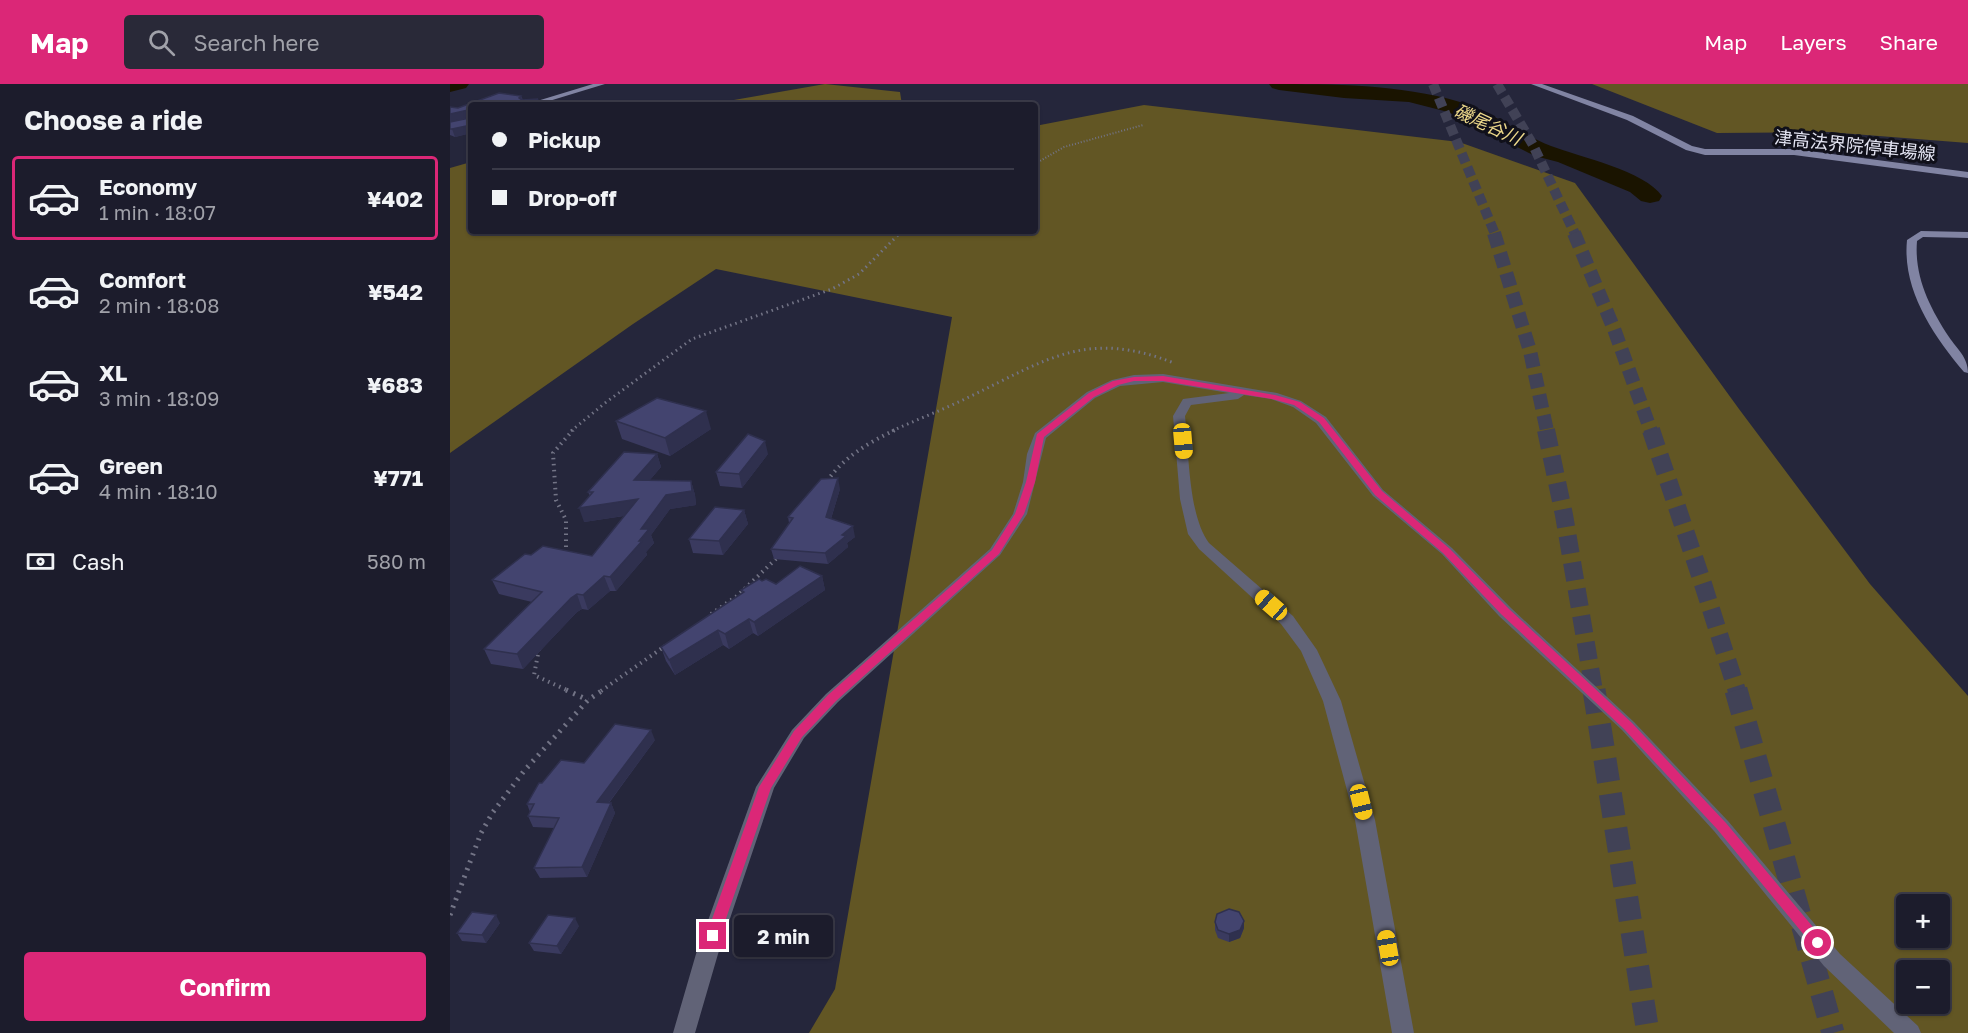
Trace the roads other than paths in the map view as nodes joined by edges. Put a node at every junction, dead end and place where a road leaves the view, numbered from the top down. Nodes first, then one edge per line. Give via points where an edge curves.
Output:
1 (601, 84) edge
2 (1535, 84) edge
3 (538, 102) edge
4 (1968, 175) edge
5 (1968, 235) edge
6 (1968, 369) edge
7 (1253, 394) junction
8 (684, 1033) edge
9 (1402, 1033) edge
10 (1910, 1033) edge

1 - 3 main road
2 - 4 main road, 津高法界院停車場線 via 1630,118 1689,148 1706,152 1794,152
5 - 6 main road via 1921,234 1912,240 1910,249 1914,274 1931,316
7 - 8 street via 1163,378 1134,379 1092,395 1040,436 1020,514 995,552 832,698 798,734 765,787
7 - 9 street via 1187,402 1179,416 1187,499 1195,534 1287,620 1309,650 1332,701 1365,820
7 - 10 street via 1297,404 1322,420 1378,493 1447,551 1505,612 1628,726 1721,826 1832,960

